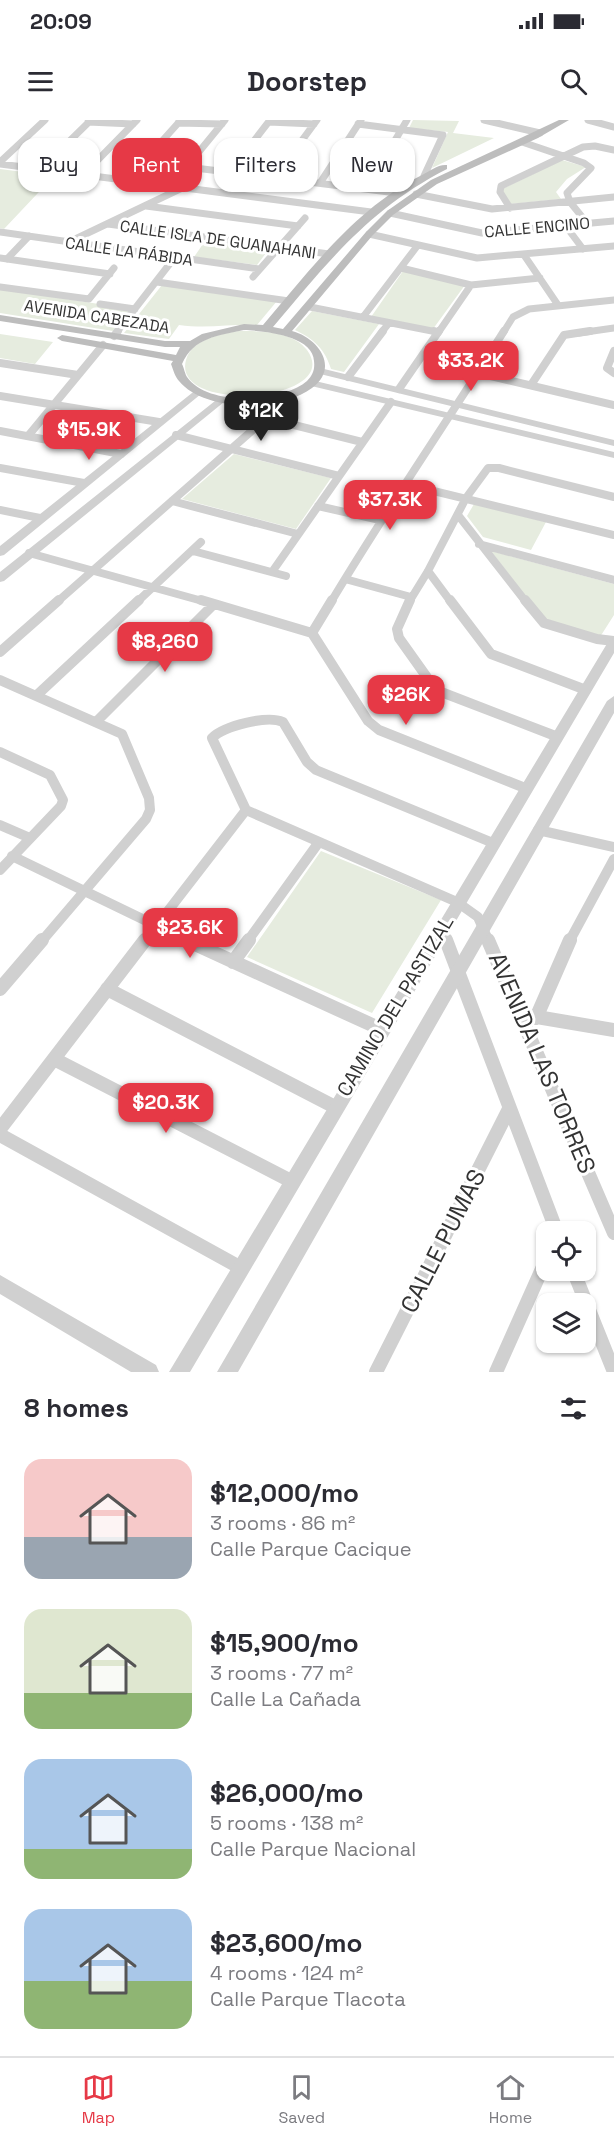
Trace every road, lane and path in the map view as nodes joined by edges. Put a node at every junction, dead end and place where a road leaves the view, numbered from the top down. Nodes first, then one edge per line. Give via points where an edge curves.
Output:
1 (45, 120) edge
2 (407, 120) edge
3 (484, 120) edge
4 (544, 120) edge
5 (565, 120) edge
6 (588, 120) edge
7 (90, 121) edge
8 (270, 121) edge
9 (135, 122) edge
10 (180, 122) edge
11 (224, 122) edge
12 (315, 122) edge
13 (359, 122) edge
14 (614, 127) edge
15 (402, 128) junction
16 (529, 129) junction
17 (540, 133) junction
18 (73, 138) edge
19 (165, 138) edge
20 (257, 138) edge
21 (303, 138) edge
22 (396, 138) edge
23 (522, 142) junction
24 (202, 148) edge
25 (614, 150) edge
26 (563, 157) junction
27 (100, 158) edge
28 (0, 163) edge
29 (18, 166) edge
30 (424, 176) junction
31 (320, 183) joint
32 (330, 184) edge
33 (202, 190) edge
34 (175, 192) edge
35 (391, 192) edge
36 (397, 193) junction
37 (416, 194) junction
38 (614, 197) edge
39 (570, 202) junction
40 (146, 206) junction
41 (510, 208) junction
42 (371, 212) junction
43 (390, 213) junction
44 (305, 218) dead end
45 (360, 221) junction
46 (614, 221) edge
47 (587, 223) junction
48 (108, 224) junction
49 (378, 225) junction
50 (565, 225) junction
51 (298, 226) junction
52 (0, 232) edge
53 (369, 234) junction
54 (29, 236) junction
55 (69, 242) junction
56 (418, 245) junction
57 (279, 246) junction
58 (614, 246) edge
59 (583, 249) junction
60 (329, 254) junction
61 (524, 255) junction
62 (175, 257) junction
63 (4, 259) edge
64 (400, 268) junction
65 (259, 269) junction
66 (253, 277) dead end
67 (540, 278) junction
68 (157, 282) junction
69 (471, 285) junction
70 (0, 287) edge
71 (614, 300) edge
72 (289, 301) junction
73 (100, 304) dead end
74 (558, 305) junction
75 (310, 307) junction
76 (135, 309) junction
77 (363, 317) junction
78 (0, 318) edge
79 (389, 323) junction
80 (0, 328) edge
81 (266, 328) junction
82 (614, 328) edge
83 (286, 332) junction
84 (437, 332) junction
85 (114, 336) junction
86 (189, 344) junction
87 (103, 345) junction
88 (614, 351) edge
89 (178, 359) junction
90 (0, 363) edge
91 (320, 371) junction
92 (478, 373) junction
93 (614, 373) edge
94 (78, 375) junction
95 (348, 377) junction
96 (311, 383) junction
97 (531, 385) junction
98 (399, 389) junction
99 (197, 392) junction
100 (0, 396) edge
101 (220, 400) junction
102 (391, 402) junction
103 (458, 404) junction
104 (54, 405) junction
105 (614, 405) edge
106 (450, 417) junction
107 (159, 422) junction
108 (0, 432) edge
109 (176, 435) junction
110 (28, 436) junction
111 (362, 442) junction
112 (614, 443) edge
113 (232, 448) junction
114 (121, 454) junction
115 (614, 455) edge
116 (0, 468) edge
117 (339, 476) junction
118 (84, 483) junction
119 (405, 484) junction
120 (614, 497) edge
121 (466, 498) junction
122 (172, 501) junction
123 (318, 506) junction
124 (0, 510) edge
125 (458, 515) junction
126 (40, 518) junction
127 (380, 520) junction
128 (298, 534) junction
129 (614, 536) edge
130 (201, 542) dead end
131 (479, 544) junction
132 (193, 551) junction
133 (0, 552) edge
134 (29, 553) junction
135 (92, 569) junction
136 (428, 571) junction
137 (272, 572) junction
138 (286, 576) dead end
139 (0, 578) edge
140 (345, 579) junction
141 (614, 580) edge
142 (154, 586) junction
143 (411, 597) junction
144 (213, 605) junction
145 (312, 633) junction
146 (614, 642) edge
147 (0, 652) edge
148 (0, 680) edge
149 (586, 690) junction
150 (37, 695) junction
151 (614, 701) edge
152 (97, 721) junction
153 (558, 737) junction
154 (0, 753) edge
155 (525, 788) junction
156 (246, 810) junction
157 (0, 825) edge
158 (538, 830) junction
159 (30, 838) junction
160 (319, 842) junction
161 (493, 843) junction
162 (614, 847) edge
163 (12, 856) junction
164 (614, 859) edge
165 (0, 870) edge
166 (82, 891) junction
167 (457, 902) junction
168 (155, 926) junction
169 (484, 926) junction
170 (442, 932) junction
171 (233, 962) junction
172 (458, 971) junction
173 (0, 989) edge
174 (107, 989) junction
175 (521, 1013) junction
176 (536, 1018) junction
177 (383, 1030) junction
178 (614, 1030) edge
179 (54, 1059) junction
180 (335, 1107) junction
181 (509, 1109) junction
182 (0, 1129) edge
183 (0, 1136) edge
184 (291, 1181) junction
185 (553, 1221) edge
186 (614, 1233) edge
187 (241, 1268) junction
188 (537, 1281) edge
189 (577, 1281) edge
190 (0, 1284) edge
191 (149, 1372) edge
192 (179, 1372) edge
193 (227, 1372) edge
194 (376, 1372) edge
195 (496, 1372) edge
196 (614, 1372) edge

1 - 28 street
2 - 15 street
3 - 16 street
4 - 16 main road
5 - 17 main road
6 - 14 street
7 - 9 street
7 - 18 street
8 - 12 street
8 - 20 street
9 - 27 street
10 - 11 street
10 - 19 street
11 - 24 street
12 - 21 street
13 - 15 street
13 - 31 street
15 - 22 street
15 - 30 street via 443,135
16 - 17 street
16 - 30 main road
17 - 23 main road
23 - 26 street
23 - 37 main road
25 - 26 street via 587,146
26 - 39 street via 591,168 567,193
26 - 41 street via 501,186 500,192
28 - 29 street
30 - 36 main road
31 - 32 street
33 - 42 street
34 - 40 street
35 - 36 street
36 - 42 main road
37 - 41 street via 484,209
37 - 43 main road
38 - 39 street
39 - 41 street
39 - 47 street
40 - 48 street
40 - 51 street
42 - 45 main road
43 - 49 main road
43 - 50 street, CALLE ENCINO via 482,233
44 - 51 street
45 - 49 main road
45 - 60 main road
46 - 47 street, CALLE ENCINO
47 - 50 street, CALLE ENCINO
48 - 55 street
48 - 57 street, CALLE ISLA DE GUANAHANI
49 - 53 main road
50 - 59 street
51 - 57 street
52 - 54 street, CALLE LA RÁBIDA
53 - 56 street
53 - 75 main road
54 - 55 street, CALLE LA RÁBIDA
54 - 63 street
55 - 62 street, CALLE LA RÁBIDA
56 - 61 street via 477,258
56 - 64 street
57 - 60 street, CALLE ISLA DE GUANAHANI
57 - 65 street
58 - 59 street
59 - 61 street
60 - 72 main road
61 - 67 street
62 - 65 street, CALLE LA RÁBIDA
62 - 68 street
63 - 70 street via 112,271 89,299
64 - 69 street
64 - 77 street
65 - 66 street
67 - 69 street
67 - 74 street
68 - 72 street
68 - 76 street
69 - 84 street
71 - 74 street
72 - 81 main road
73 - 76 street
74 - 92 street via 528,309 513,317
75 - 77 street
75 - 83 main road
76 - 85 street
77 - 79 street
78 - 85 main road, AVENIDA CABEZADA
79 - 84 street
79 - 95 street
80 - 87 main road, AVENIDA CABEZADA
81 - 83 main road
81 - 86 main road via 223,330
82 - 97 street via 564,335
83 - 91 main road via 315,348 321,359
84 - 98 street
85 - 86 main road, AVENIDA CABEZADA
86 - 89 main road
87 - 89 main road, AVENIDA CABEZADA
87 - 94 street
88 - 93 street via 607,368
89 - 99 main road via 179,377
90 - 94 street
91 - 95 street
91 - 96 main road
92 - 97 street
92 - 103 street
94 - 104 street
95 - 98 street
96 - 101 main road via 274,400
96 - 102 street
97 - 105 street
98 - 103 street
99 - 101 main road
99 - 107 street
100 - 104 street
101 - 109 street
102 - 106 street
102 - 111 street
103 - 106 street
103 - 112 street
104 - 107 street
104 - 110 street
106 - 115 street
106 - 119 street
107 - 114 street
108 - 110 street
109 - 113 street
109 - 134 street
110 - 114 street
111 - 113 street via 267,420
111 - 117 street
113 - 117 street
113 - 122 street
114 - 118 street
116 - 118 street
117 - 123 street
118 - 126 street
119 - 121 street
119 - 127 street
120 - 121 street via 488,468
121 - 125 street
121 - 129 street
122 - 128 street
122 - 135 street
123 - 127 street
123 - 128 street
124 - 126 street
125 - 131 street
125 - 136 street
126 - 133 street
127 - 140 street
128 - 137 street
130 - 132 street
131 - 141 street
131 - 146 street via 544,623
132 - 137 street
132 - 142 street
134 - 135 street
134 - 139 street
135 - 142 street
135 - 147 street
136 - 143 street
136 - 149 street via 491,654
137 - 138 street
140 - 143 street
140 - 145 street
142 - 144 street
142 - 150 street
143 - 153 street via 397,629 399,638 436,690
144 - 145 street
144 - 152 street
145 - 155 street via 368,721 379,730
146 - 149 street, CAMINO DEL PASTIZAL
148 - 150 street
149 - 153 street, CAMINO DEL PASTIZAL
150 - 152 street
151 - 158 street, CAMINO DEL PASTIZAL
152 - 166 street via 126,740 150,810
153 - 155 street, CAMINO DEL PASTIZAL
154 - 159 street via 50,775 63,800 62,806
155 - 161 street, CAMINO DEL PASTIZAL
156 - 160 street, AVENIDA LAS TORRES
156 - 161 street via 212,738 275,718 283,722 316,770
156 - 168 street
157 - 159 street
158 - 162 street
158 - 169 street, CAMINO DEL PASTIZAL
159 - 163 street
160 - 167 street, AVENIDA LAS TORRES
160 - 171 street
161 - 167 street, CAMINO DEL PASTIZAL
163 - 165 street
163 - 166 street
164 - 176 street via 575,928
166 - 168 street
166 - 173 street
167 - 169 street, AVENIDA LAS TORRES via 472,911
167 - 170 street, CAMINO DEL PASTIZAL
168 - 171 street
168 - 174 street
169 - 172 street, CAMINO DEL PASTIZAL
169 - 175 street, AVENIDA LAS TORRES
170 - 172 street, AVENIDA LAS TORRES
170 - 177 street, CAMINO DEL PASTIZAL
171 - 177 street
172 - 181 street, AVENIDA LAS TORRES
172 - 193 street, CAMINO DEL PASTIZAL
174 - 179 street
174 - 180 street
175 - 176 street
175 - 186 street, AVENIDA LAS TORRES
176 - 178 street
177 - 180 street, CAMINO DEL PASTIZAL
179 - 182 street
179 - 184 street
180 - 184 street, CAMINO DEL PASTIZAL
181 - 185 street, AVENIDA LAS TORRES
181 - 194 street, CALLE PUMAS
183 - 187 street
184 - 187 street, CAMINO DEL PASTIZAL
187 - 192 street, CAMINO DEL PASTIZAL
188 - 195 street
189 - 196 street
190 - 191 street

